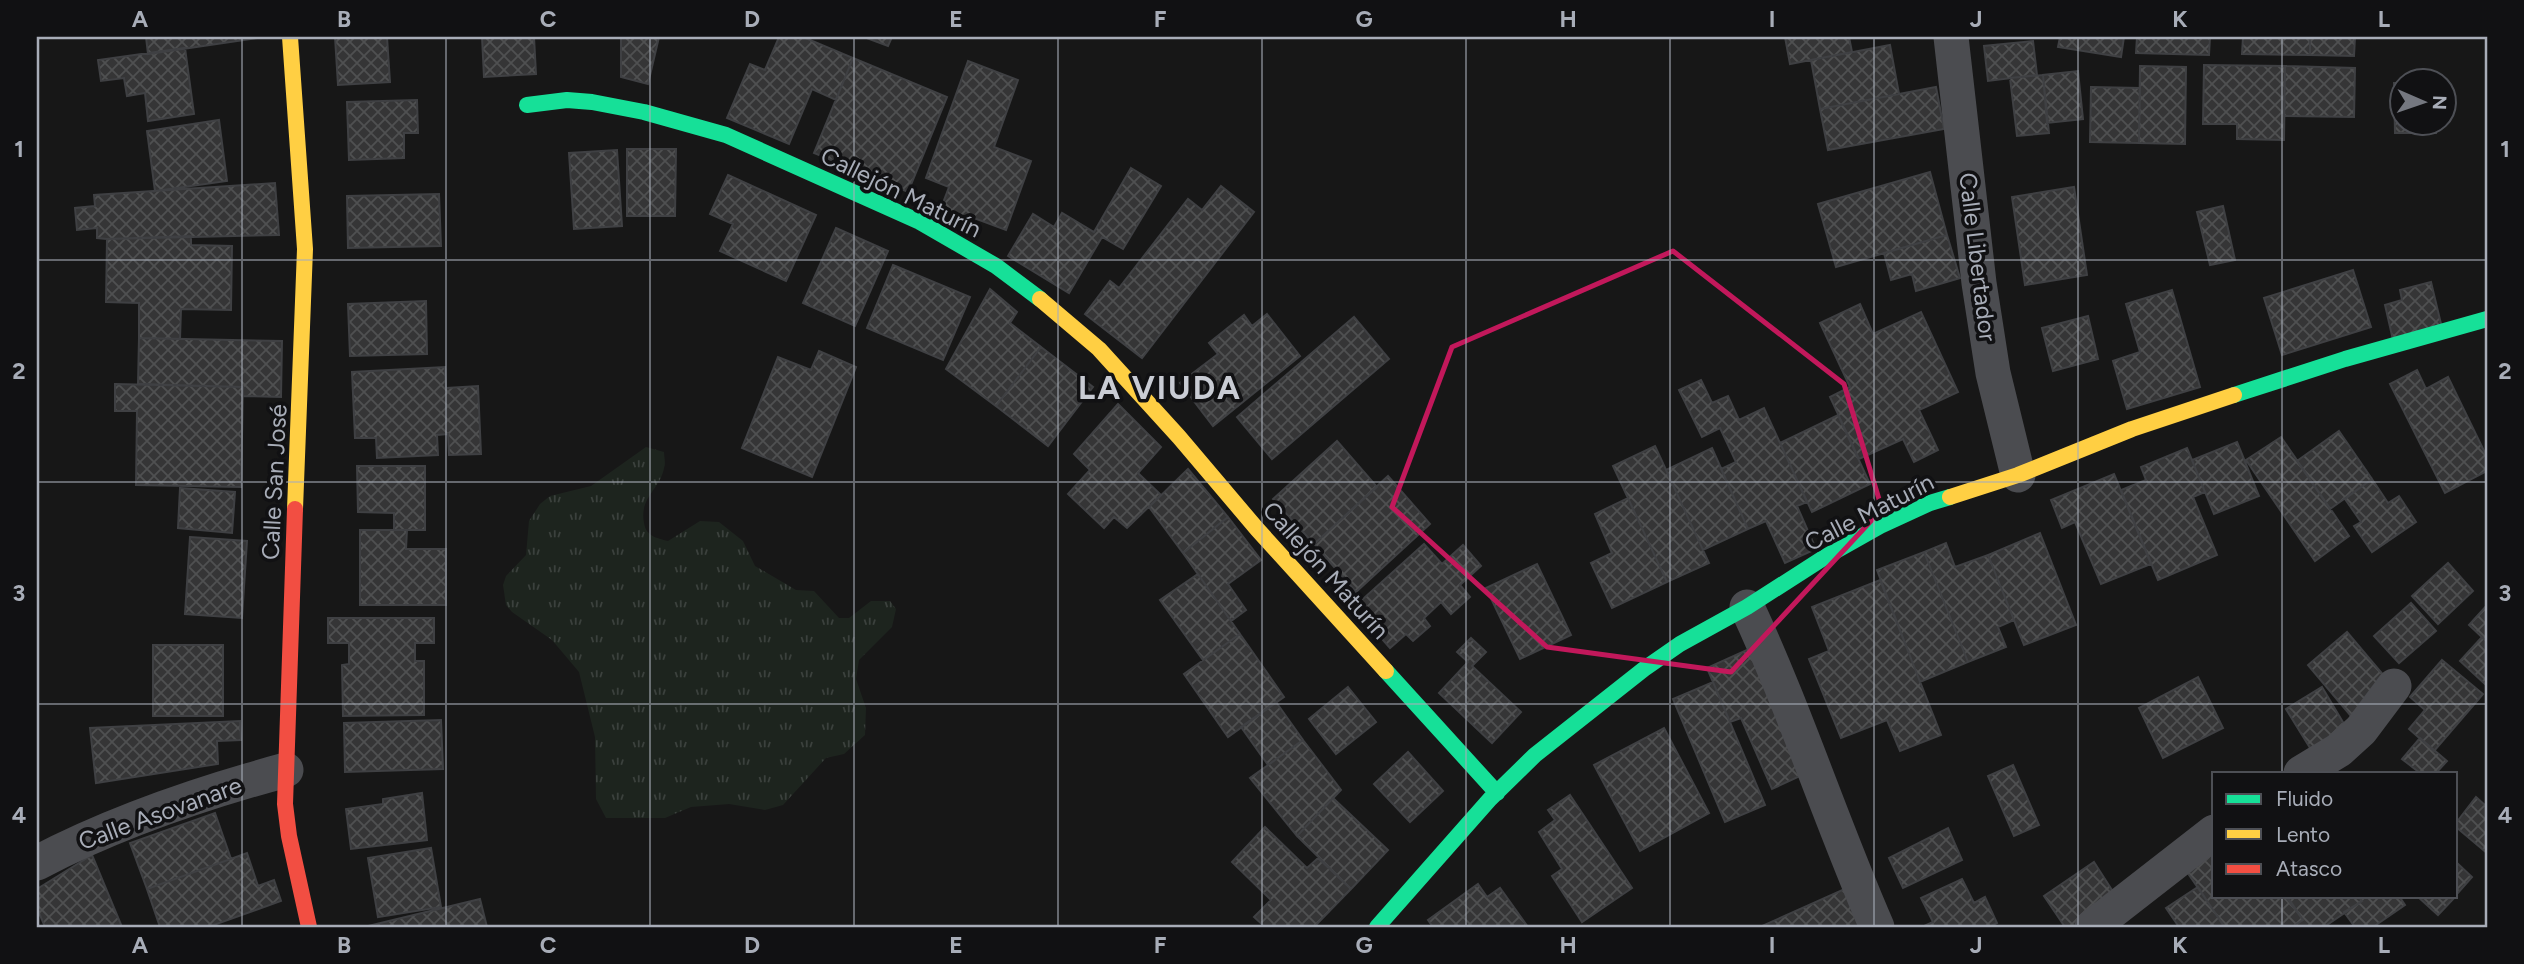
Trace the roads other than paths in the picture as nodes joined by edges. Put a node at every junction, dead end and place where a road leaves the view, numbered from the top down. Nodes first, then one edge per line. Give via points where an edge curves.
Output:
1 (290, 37) edge
2 (1951, 37) edge
3 (527, 105) dead end
4 (2487, 319) edge
5 (2018, 475) junction
6 (1747, 607) junction
7 (2395, 686) dead end
8 (286, 770) junction
9 (2303, 772) edge
10 (1497, 793) junction
11 (2212, 834) edge
12 (37, 863) edge
13 (309, 927) edge
14 (1377, 927) edge
15 (1877, 927) edge
16 (2092, 927) edge

1 - 8 street, Calle San José via 306,250
2 - 5 street, Calle Libertador via 1981,296 1993,373
3 - 10 street, Callejón Maturín via 592,102 644,111 726,135 911,217 996,266 1107,358
4 - 5 street, Calle Maturín via 2344,359 2132,429
5 - 6 street, Calle Maturín via 1930,503 1880,526
6 - 10 street, Calle Maturín via 1644,669 1535,755
6 - 15 street
7 - 9 street via 2361,730
8 - 12 street, Calle Asovanare via 171,806
8 - 13 street, Calle San José via 289,836
10 - 14 street, Calle Maturín
11 - 16 street

